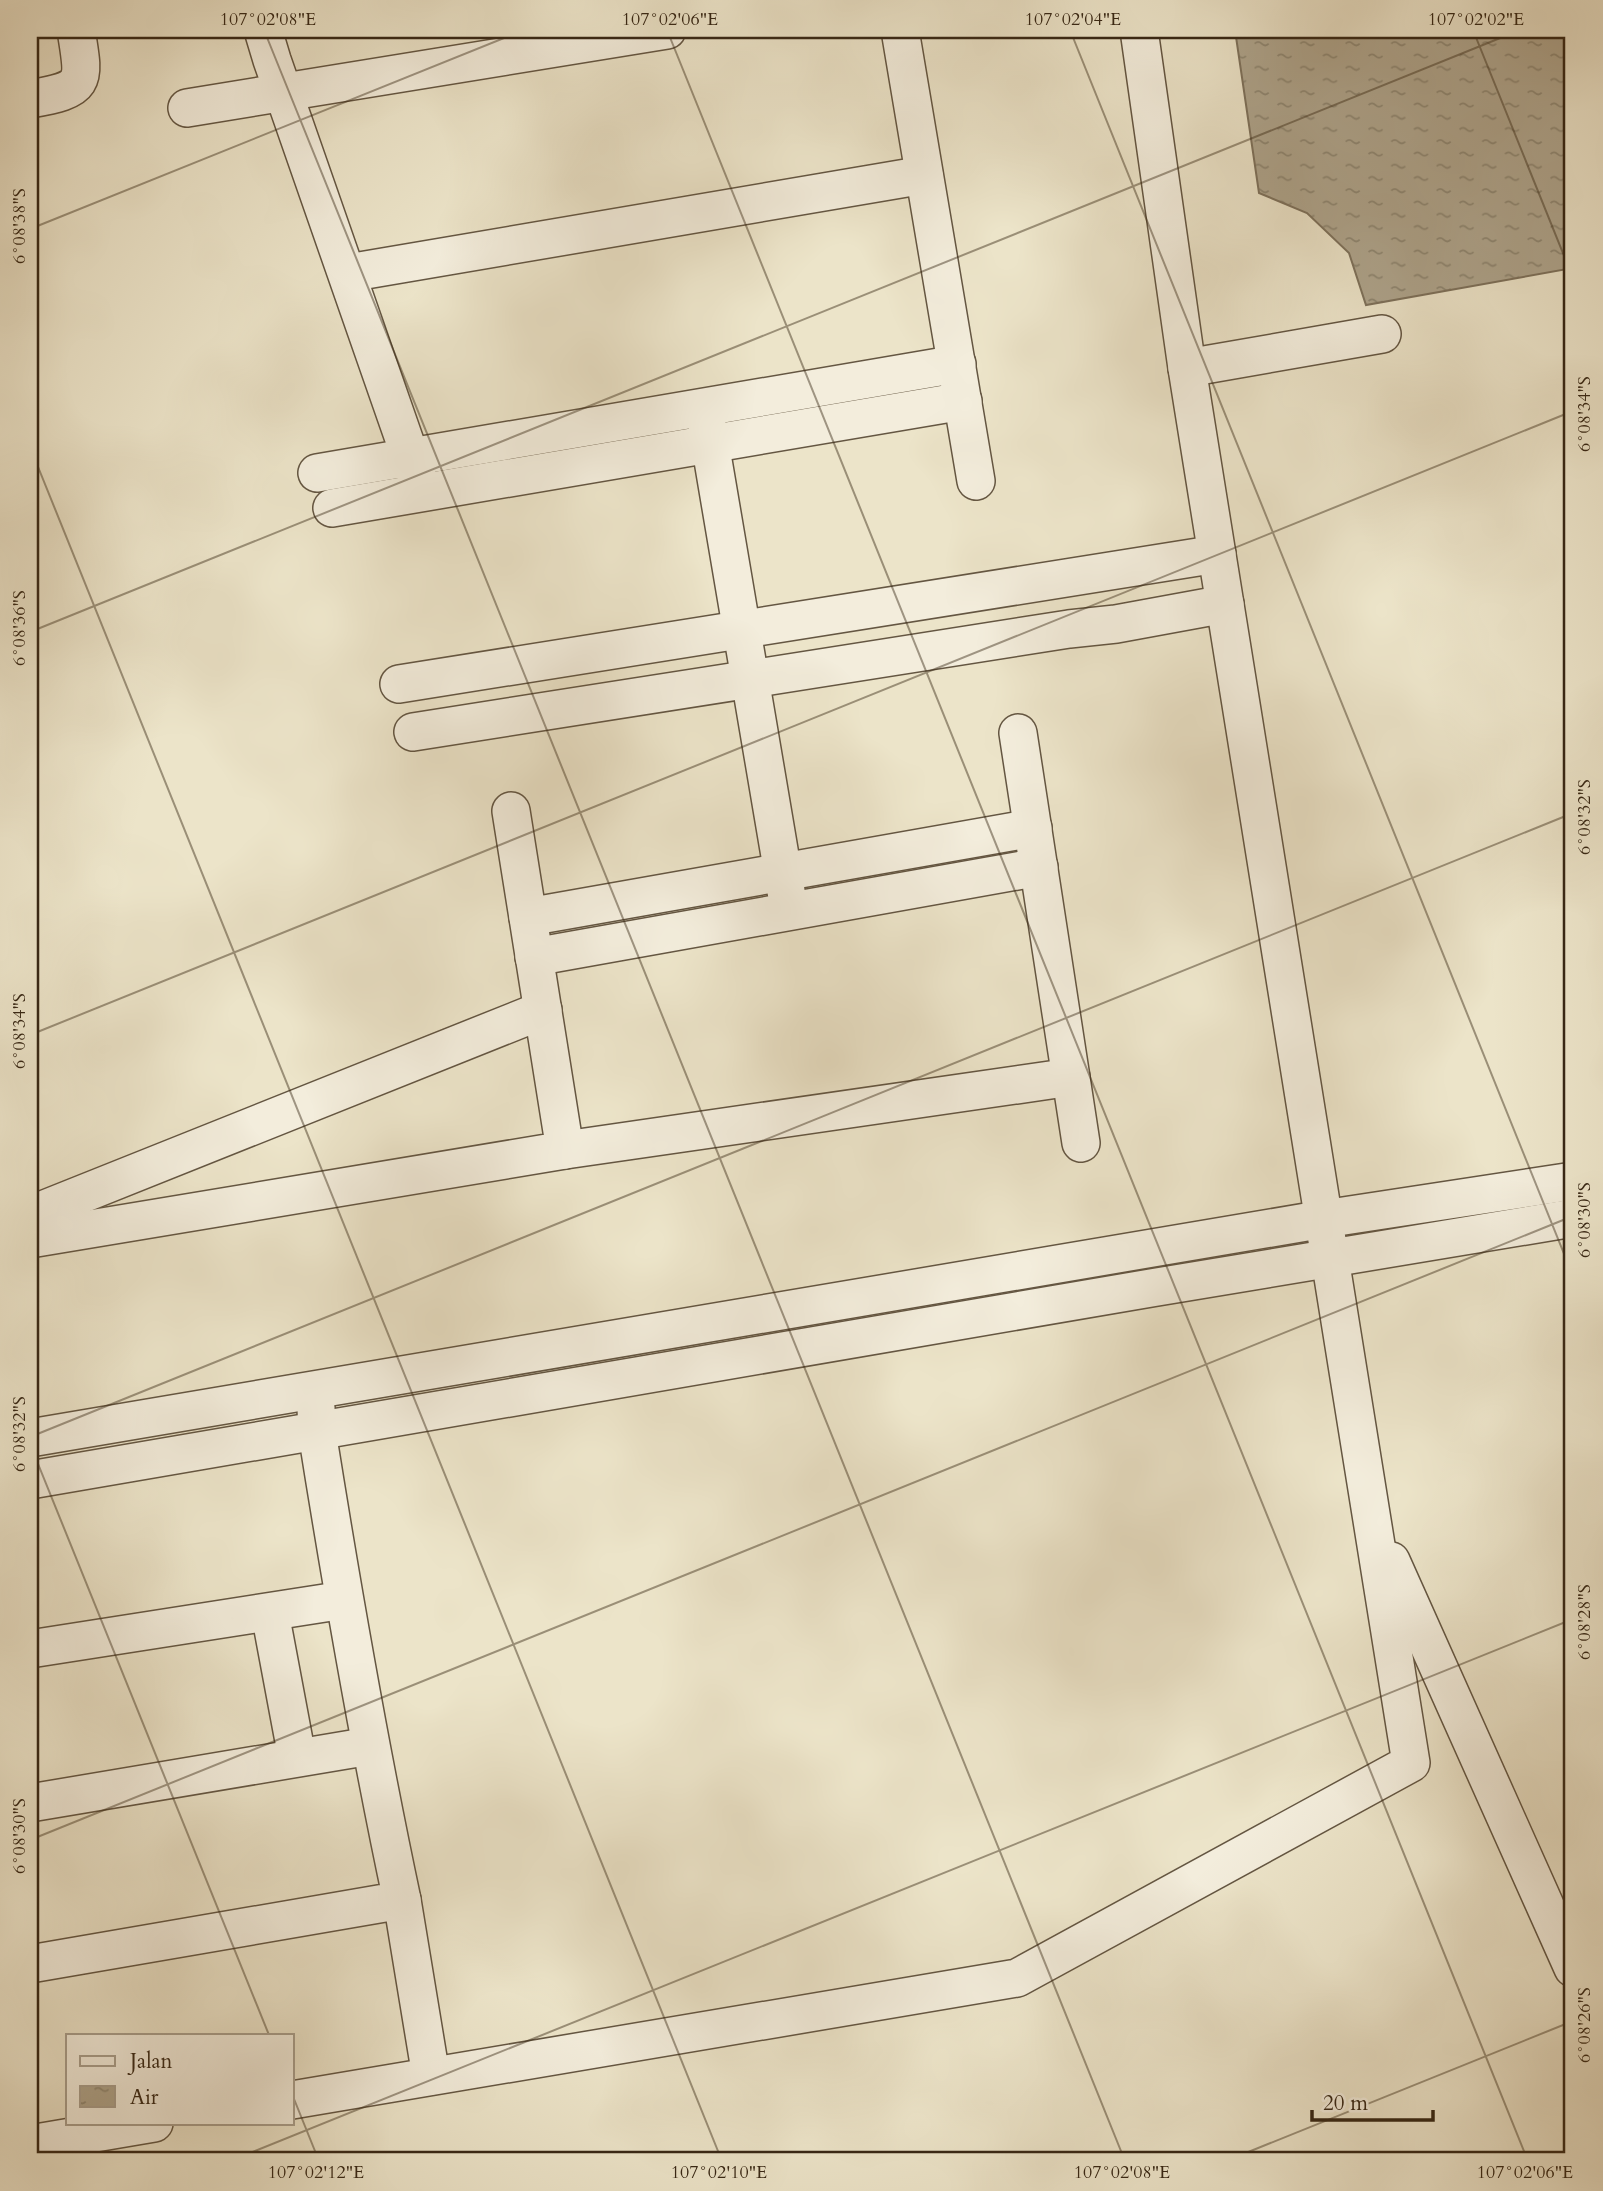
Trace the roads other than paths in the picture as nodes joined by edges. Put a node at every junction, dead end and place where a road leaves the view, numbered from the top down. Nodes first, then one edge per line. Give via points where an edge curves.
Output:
1 (76, 30) edge
2 (264, 30) edge
3 (667, 30) edge
4 (900, 30) edge
5 (1139, 30) edge
6 (285, 94) junction
7 (30, 99) edge
8 (187, 108) dead end
9 (924, 175) junction
10 (348, 273) junction
11 (1382, 334) dead end
12 (957, 364) junction
13 (1187, 368) junction
14 (963, 401) junction
15 (704, 408) junction
16 (710, 444) junction
17 (411, 457) junction
18 (317, 473) dead end
19 (976, 481) dead end
20 (423, 492) junction
21 (332, 508) dead end
22 (1217, 554) junction
23 (1060, 579) junction
24 (1225, 604) junction
25 (742, 629) junction
26 (1069, 629) junction
27 (750, 680) junction
28 (399, 684) dead end
29 (412, 732) dead end
30 (1018, 733) dead end
31 (510, 811) dead end
32 (1033, 828) junction
33 (1039, 867) junction
34 (783, 872) junction
35 (790, 911) junction
36 (528, 916) junction
37 (534, 957) junction
38 (543, 1010) junction
39 (1071, 1077) junction
40 (1081, 1143) dead end
41 (565, 1150) junction
42 (1573, 1181) edge
43 (30, 1215) edge
44 (1573, 1218) edge
45 (1324, 1219) junction
46 (30, 1239) edge
47 (1330, 1257) junction
48 (316, 1390) junction
49 (317, 1432) junction
50 (30, 1438) edge
51 (30, 1480) edge
52 (1371, 1516) junction
53 (344, 1600) junction
54 (270, 1613) junction
55 (30, 1649) edge
56 (370, 1746) junction
57 (298, 1757) junction
58 (30, 1803) edge
59 (401, 1900) junction
60 (30, 1964) edge
61 (1573, 1968) edge
62 (431, 2076) junction
63 (294, 2100) edge
64 (148, 2124) edge
65 (30, 2144) edge

1 - 7 street via 82,68 78,82 64,93
2 - 6 street
3 - 6 street
4 - 9 street
5 - 13 street
6 - 8 street
6 - 10 street
9 - 10 street
9 - 12 street
10 - 17 street
11 - 13 street
12 - 14 street
12 - 15 street
13 - 22 street
14 - 16 street
14 - 19 street
15 - 16 street
15 - 17 street
16 - 20 street
16 - 25 street
17 - 18 street
17 - 20 street
20 - 21 street
22 - 23 street
22 - 24 street
23 - 25 street
23 - 26 street
24 - 26 street
24 - 45 street
25 - 27 street
25 - 28 street
26 - 27 street
27 - 29 street
27 - 34 street
30 - 32 street
31 - 36 street
32 - 33 street
32 - 34 street
33 - 35 street
33 - 39 street
34 - 35 street
34 - 36 street
35 - 37 street
36 - 37 street
37 - 38 street
38 - 41 street
38 - 43 street
39 - 40 street
39 - 41 street
41 - 46 street
42 - 45 street
44 - 47 street
45 - 47 street
45 - 48 street
47 - 49 street
47 - 52 street
48 - 49 street
48 - 50 street
49 - 51 street
49 - 53 street
52 - 61 street
52 - 62 street via 1411,1763 1017,1978
53 - 54 street
53 - 56 street
54 - 55 street
54 - 57 street
56 - 57 street
56 - 59 street
57 - 58 street
59 - 60 street
59 - 62 street
62 - 63 street
64 - 65 street

